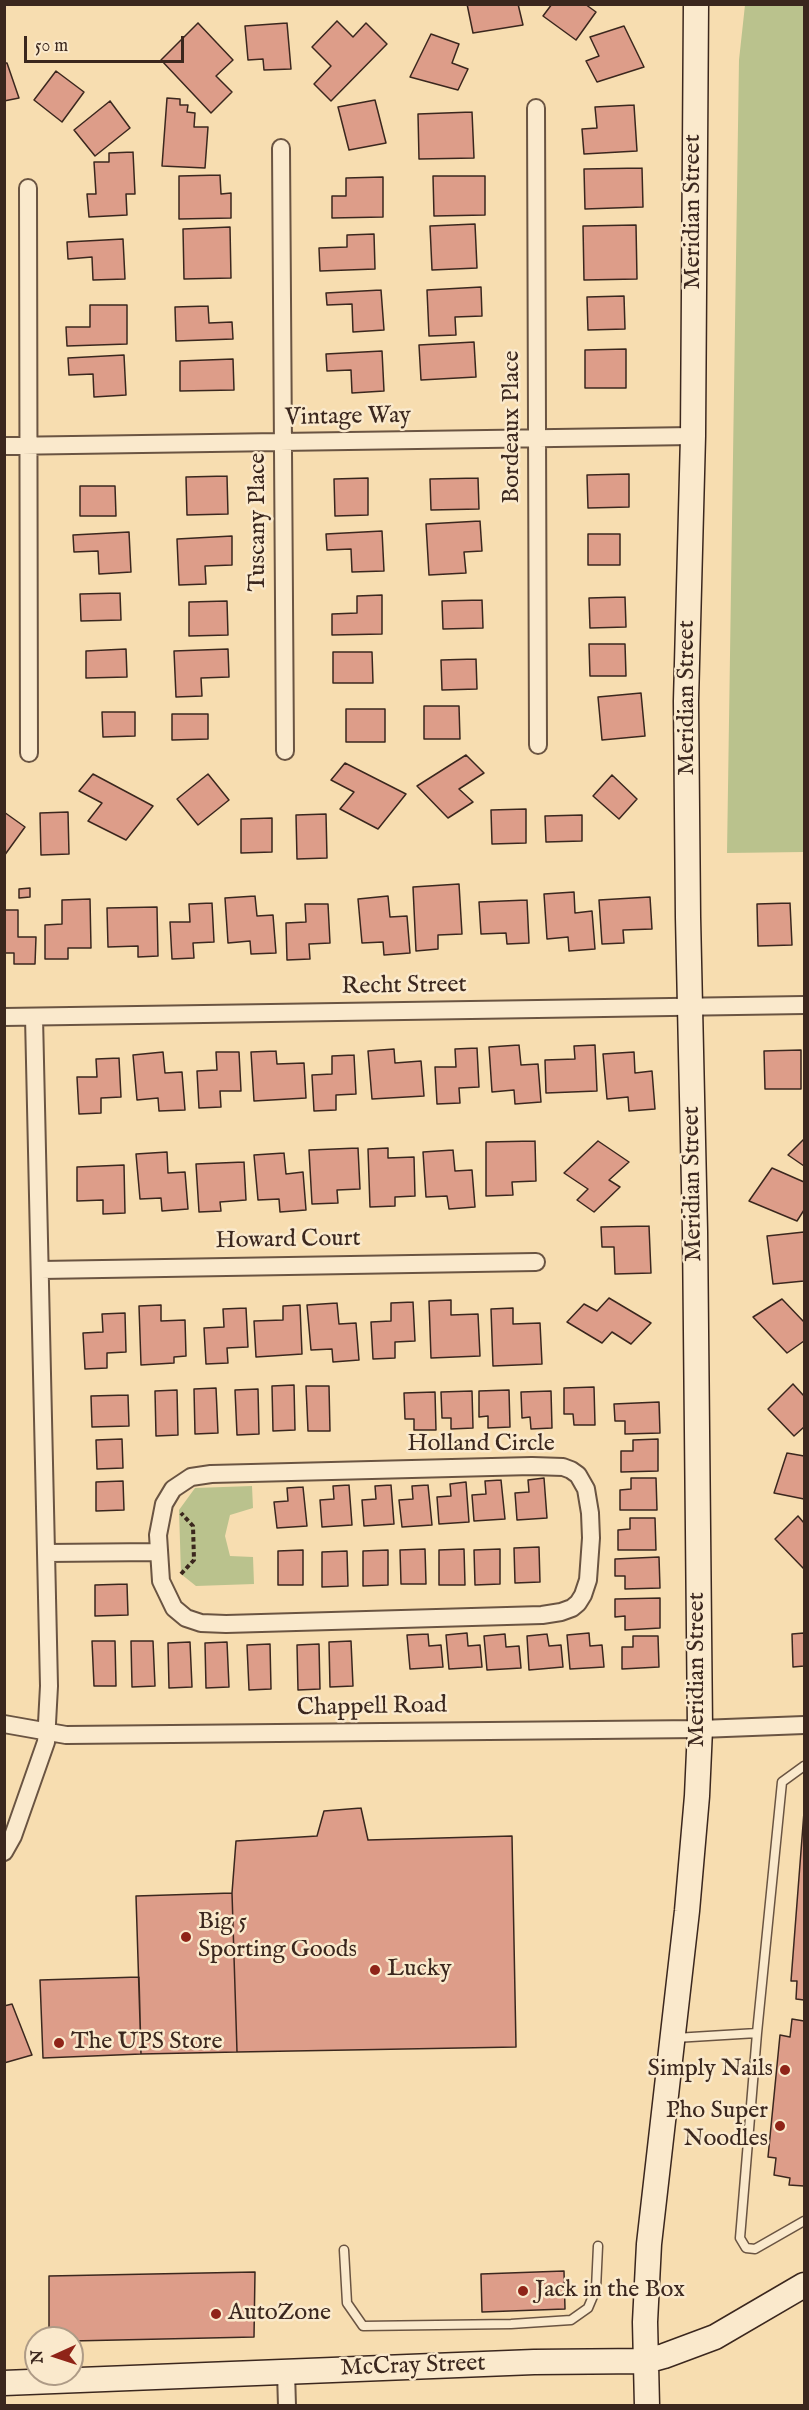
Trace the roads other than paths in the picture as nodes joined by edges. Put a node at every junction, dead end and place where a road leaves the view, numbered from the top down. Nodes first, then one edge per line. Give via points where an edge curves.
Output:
1 (696, 4) edge
2 (536, 108) dead end
3 (281, 148) dead end
4 (28, 188) dead end
5 (693, 436) junction
6 (536, 438) junction
7 (283, 443) junction
8 (4, 446) edge
9 (29, 446) junction
10 (538, 745) dead end
11 (285, 751) dead end
12 (29, 753) dead end
13 (804, 1005) edge
14 (691, 1006) junction
15 (4, 1017) edge
16 (34, 1017) junction
17 (537, 1262) dead end
18 (41, 1270) junction
19 (158, 1552) junction
20 (46, 1553) junction
21 (4, 1724) edge
22 (804, 1725) edge
23 (700, 1729) junction
24 (46, 1732) junction
25 (804, 1767) edge
26 (4, 1852) edge
27 (757, 2032) junction
28 (673, 2038) junction
29 (804, 2221) edge
30 (598, 2246) dead end
31 (344, 2250) dead end
32 (804, 2285) edge
33 (646, 2361) junction
34 (286, 2372) junction
35 (4, 2382) edge
36 (287, 2406) edge
37 (647, 2406) edge

1 - 5 street, Meridian Street
2 - 6 street, Bordeaux Place
3 - 7 street, Tuscany Place
4 - 9 street
5 - 6 street, Vintage Way
5 - 14 street, Meridian Street via 686,701
6 - 7 street, Vintage Way
6 - 10 street, Bordeaux Place
7 - 9 street, Vintage Way
7 - 11 street, Tuscany Place
8 - 9 street, Vintage Way
9 - 12 street
13 - 14 street, Recht Street
14 - 16 street, Recht Street
14 - 23 street, Meridian Street
15 - 16 street, Recht Street
16 - 18 street
17 - 18 street, Howard Court
18 - 20 street
19 - 19 street, Holland Circle via 161,1581 169,1600 186,1618 201,1623 542,1615 572,1608 584,1595 590,1563 590,1512 582,1481 562,1467 211,1474 191,1477 167,1497
19 - 20 street
20 - 24 street
21 - 24 street, Chappell Road
22 - 23 street, Chappell Road
23 - 24 street, Chappell Road via 78,1735
23 - 28 street, Meridian Street
24 - 26 street via 46,1742
25 - 27 lane via 782,1782
27 - 28 lane
27 - 29 lane via 741,2238 746,2248 754,2249
28 - 33 street, Meridian Street via 649,2244
30 - 31 lane via 596,2289 588,2308 571,2320 477,2325 363,2326 346,2303
32 - 33 street, McCray Street via 715,2337
33 - 34 street, McCray Street
33 - 37 street, Meridian Street
34 - 35 street, McCray Street
34 - 36 street

